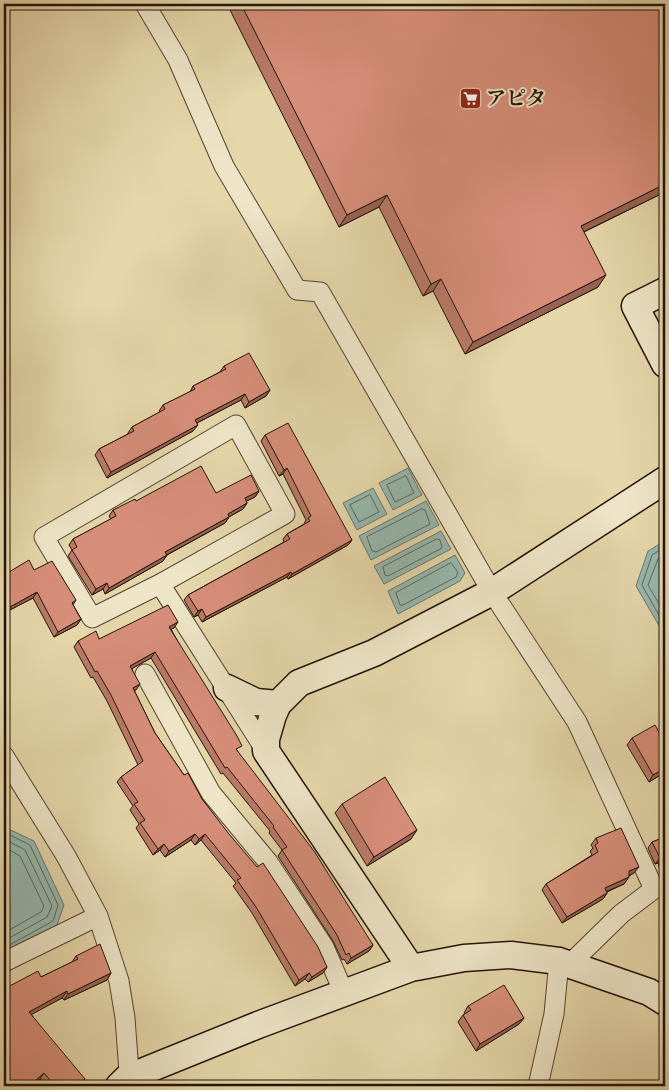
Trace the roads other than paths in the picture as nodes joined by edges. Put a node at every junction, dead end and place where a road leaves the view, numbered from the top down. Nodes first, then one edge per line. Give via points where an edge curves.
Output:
1 (145, 4) edge
2 (665, 290) edge
3 (665, 364) edge
4 (665, 480) edge
5 (160, 584) junction
6 (492, 592) junction
7 (145, 674) dead end
8 (227, 688) junction
9 (278, 704) junction
10 (266, 751) junction
11 (4, 756) edge
12 (98, 916) junction
13 (4, 962) edge
14 (565, 963) junction
15 (411, 968) junction
16 (344, 993) junction
17 (665, 1002) edge
18 (125, 1084) edge
19 (538, 1086) edge

1 - 6 street via 178,60 224,166 297,290 320,292
2 - 3 street via 635,306
4 - 6 street
5 - 5 street via 285,514 236,425 44,537 92,618
5 - 8 street
6 - 9 street via 374,652 306,679
6 - 14 street via 577,722 654,889
7 - 16 street via 211,793 268,862 324,947
8 - 9 street via 256,702
8 - 10 street
9 - 10 street via 268,727
10 - 15 street
11 - 12 street via 66,856
12 - 13 street
12 - 18 street via 119,981 125,1018
14 - 15 street via 511,955 464,958
14 - 17 street via 649,992
14 - 19 street
15 - 16 street
16 - 18 street via 258,1025

